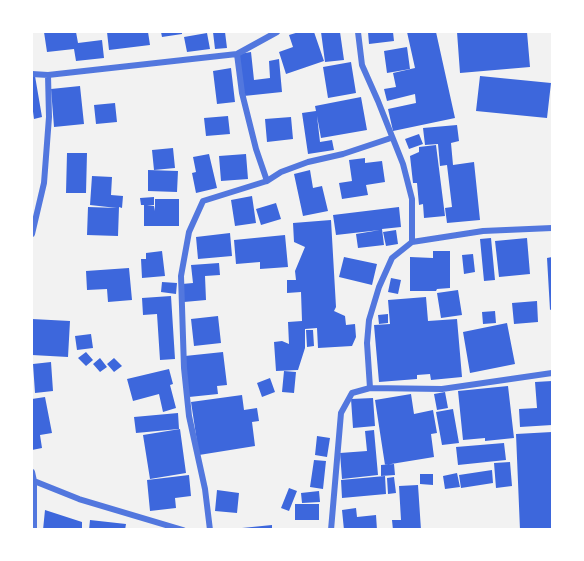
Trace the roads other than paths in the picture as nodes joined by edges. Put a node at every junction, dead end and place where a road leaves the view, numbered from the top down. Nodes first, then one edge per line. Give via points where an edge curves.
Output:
1 (278, 32) edge
2 (358, 32) edge
3 (237, 54) junction
4 (32, 74) edge
5 (48, 75) junction
6 (391, 138) junction
7 (267, 181) junction
8 (552, 228) edge
9 (32, 234) edge
10 (412, 242) junction
11 (552, 373) edge
12 (370, 388) junction
13 (32, 472) edge
14 (34, 481) junction
15 (34, 530) edge
16 (183, 530) edge
17 (210, 530) edge
18 (331, 530) edge

1 - 3 street
2 - 6 street via 362,65
3 - 5 street
3 - 7 street via 242,93
4 - 5 street
5 - 9 street via 44,183
6 - 7 street via 281,171
6 - 10 street via 412,199
7 - 17 street via 203,201 189,232 181,276 189,416
8 - 10 street via 483,231
10 - 12 street via 392,258 369,320
11 - 12 street via 442,389
12 - 18 street via 352,393 341,413
13 - 14 street
14 - 15 street
14 - 16 street via 79,499

